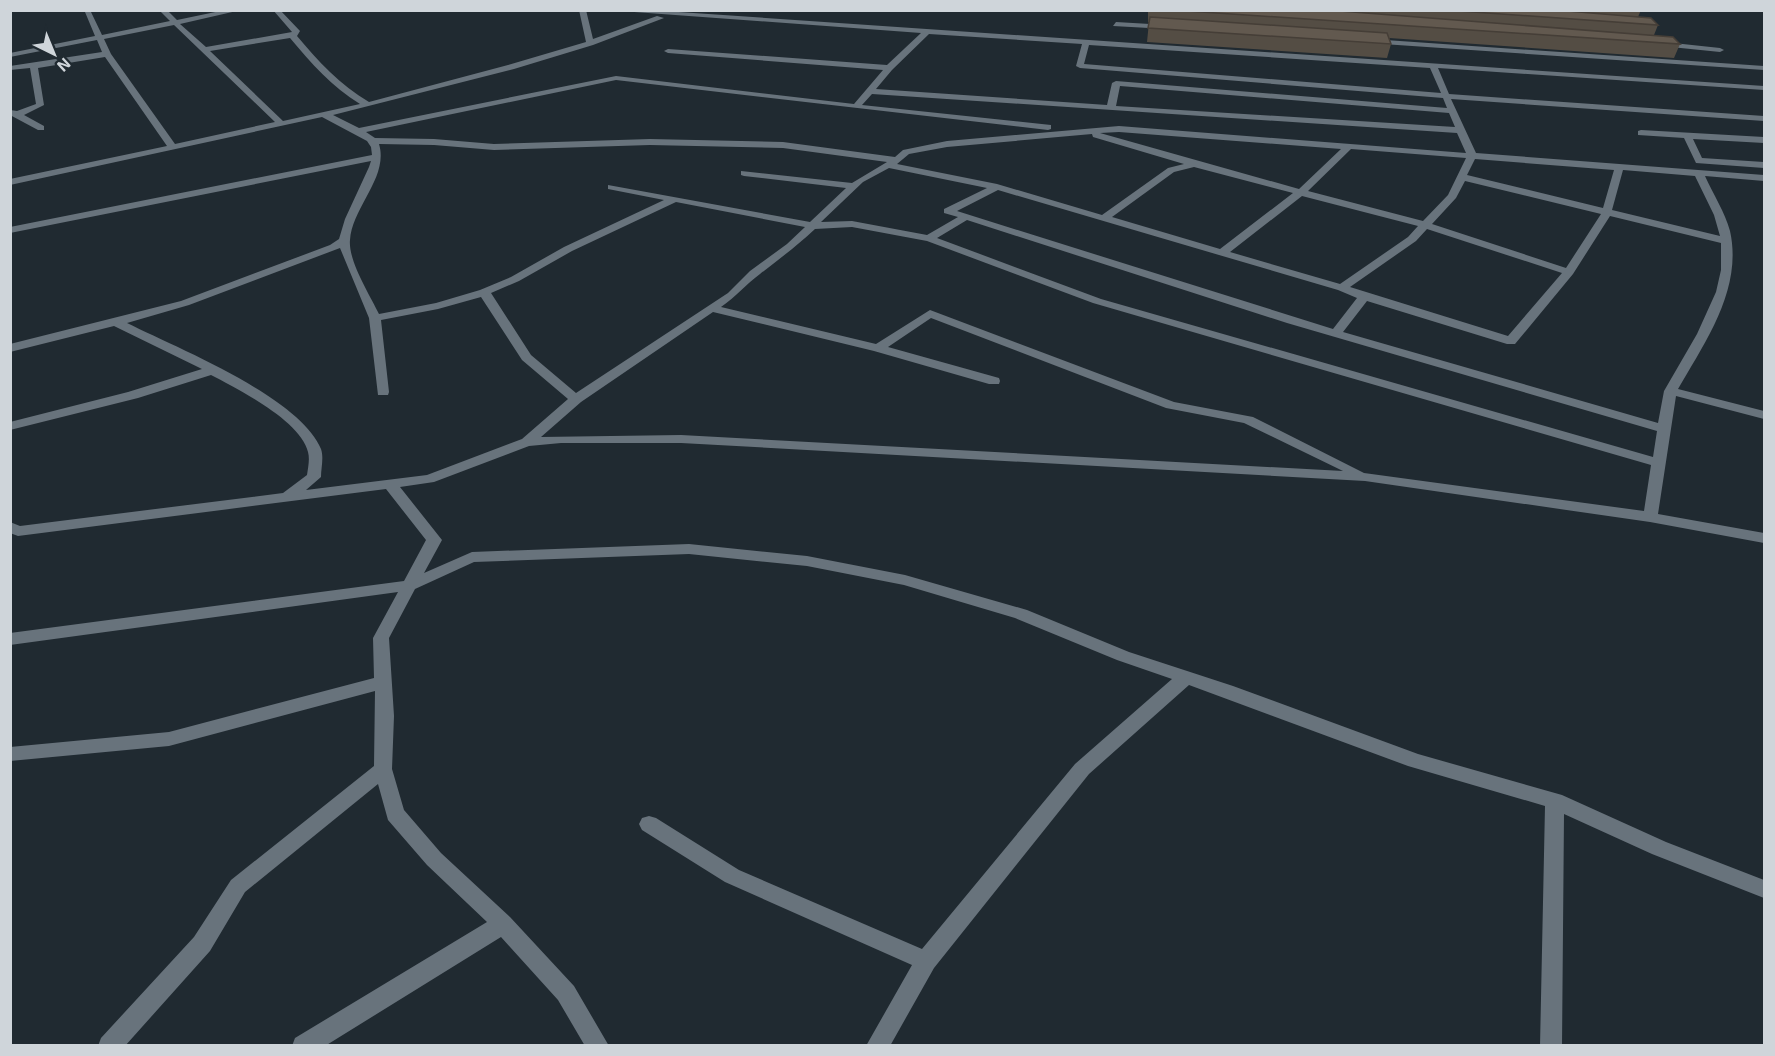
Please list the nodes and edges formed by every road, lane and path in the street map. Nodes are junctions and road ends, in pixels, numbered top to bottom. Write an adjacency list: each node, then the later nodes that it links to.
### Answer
1 (162, 10): 8 (street)
2 (238, 10): 8 (street)
3 (276, 10): 12 (street)
4 (582, 10): 17 (street)
5 (610, 10): 7 (street)
6 (88, 14): 13 (street)
7 (672, 15): 10 (street); 17 (street)
8 (175, 23): 13 (street); 20 (street)
9 (1174, 28): 18 (street)
10 (927, 32): 16 (street); 29 (street)
11 (1402, 34): 19 (street)
12 (292, 35): 20 (street); 34 (street)
13 (99, 38): 23 (street); 24 (street)
14 (1654, 39): 21 (street)
15 (1359, 40): 19 (street)
16 (1086, 42): 18 (street); 33 (street)
17 (590, 43): 34 (street)
18 (1109, 44): 25 (street)
19 (1405, 44): 25 (street); 30 (street)
20 (204, 50): 41 (street)
21 (1720, 50)
22 (668, 51): 29 (street)
23 (107, 54): 26 (street); 51 (street)
24 (10, 55)
25 (1412, 64): 27 (street)
26 (36, 65): 28 (street); 38 (street)
27 (1433, 66): 31 (street); 33 (street)
28 (10, 68)
29 (889, 68): 32 (street)
30 (1764, 68)
31 (1764, 88)
32 (871, 91): 35 (street); 36 (street)
33 (1445, 96): 37 (street); 40 (street)
34 (368, 105): 39 (street)
35 (856, 106): 44 (street); 45 (street)
36 (1111, 108): 37 (street); 43 (street)
37 (1451, 111): 43 (street)
38 (14, 113): 42 (street)
39 (323, 115): 41 (street); 44 (street)
40 (1764, 118)
41 (282, 124): 51 (street)
42 (41, 128)
43 (1459, 130): 52 (street)
44 (357, 131): 49 (street)
45 (1085, 132): 50 (street); 54 (street); 55 (street)
46 (1641, 133): 47 (street)
47 (1687, 135): 48 (street); 56 (street)
48 (1764, 140)
49 (372, 141): 53 (street); 54 (street)
50 (1348, 147): 52 (street); 66 (street)
51 (173, 148): 62 (street)
52 (1472, 156): 57 (street); 60 (street)
53 (377, 157): 73 (street); 75 (street)
54 (893, 162): 63 (street); 65 (street)
55 (1194, 164): 66 (street); 70 (street)
56 (1764, 165)
57 (1619, 167): 59 (street); 68 (street)
58 (744, 173): 63 (street)
59 (1699, 173): 61 (street); 76 (street)
60 (1462, 177): 68 (street); 71 (street)
61 (1764, 178)
62 (10, 182)
63 (855, 186): 72 (street)
64 (611, 187): 67 (street)
65 (997, 187): 69 (street); 70 (street)
66 (1301, 192): 71 (street); 77 (street)
67 (675, 199): 72 (street); 80 (street)
68 (1607, 213): 76 (street); 78 (street)
69 (966, 217): 74 (street); 85 (street)
70 (1104, 218): 77 (street)
71 (1425, 225): 78 (street); 79 (street)
72 (814, 226): 74 (street); 82 (street)
73 (10, 230)
74 (929, 238): 97 (street)
75 (344, 241): 83 (street); 84 (street)
76 (1726, 241): 90 (street)
77 (1221, 253): 79 (street)
78 (1569, 272): 81 (street)
79 (1342, 288): 81 (street)
80 (484, 292): 83 (street); 92 (street)
81 (1364, 297): 85 (street)
82 (711, 308): 87 (street); 92 (street)
83 (375, 318): 91 (street)
84 (115, 322): 86 (street); 88 (street)
85 (1336, 333): 95 (street)
86 (10, 348)
87 (878, 348): 89 (street); 98 (street)
88 (213, 370): 94 (street); 100 (street)
89 (994, 381)
90 (1670, 391): 93 (street); 95 (street)
91 (383, 392)
92 (576, 399): 96 (street)
93 (1764, 415)
94 (10, 426)
95 (1663, 429): 97 (street)
96 (527, 442): 98 (street); 99 (street)
97 (1658, 463): 101 (street)
98 (1365, 477): 101 (street)
99 (392, 484): 100 (street); 104 (street)
100 (284, 499): 102 (street)
101 (1650, 517): 103 (street)
102 (10, 527)
103 (1764, 538)
104 (411, 585): 105 (street); 106 (street); 107 (street)
105 (10, 639)
106 (1186, 677): 110 (street); 114 (street)
107 (382, 683): 108 (street); 109 (street)
108 (10, 754)
109 (383, 769): 113 (street); 115 (street)
110 (1555, 801): 112 (street); 119 (street)
111 (649, 824): 114 (street)
112 (1764, 889)
113 (503, 924): 116 (street); 117 (street)
114 (926, 961): 118 (street)
115 (109, 1046)
116 (303, 1046)
117 (598, 1046)
118 (877, 1046)
119 (1551, 1046)

